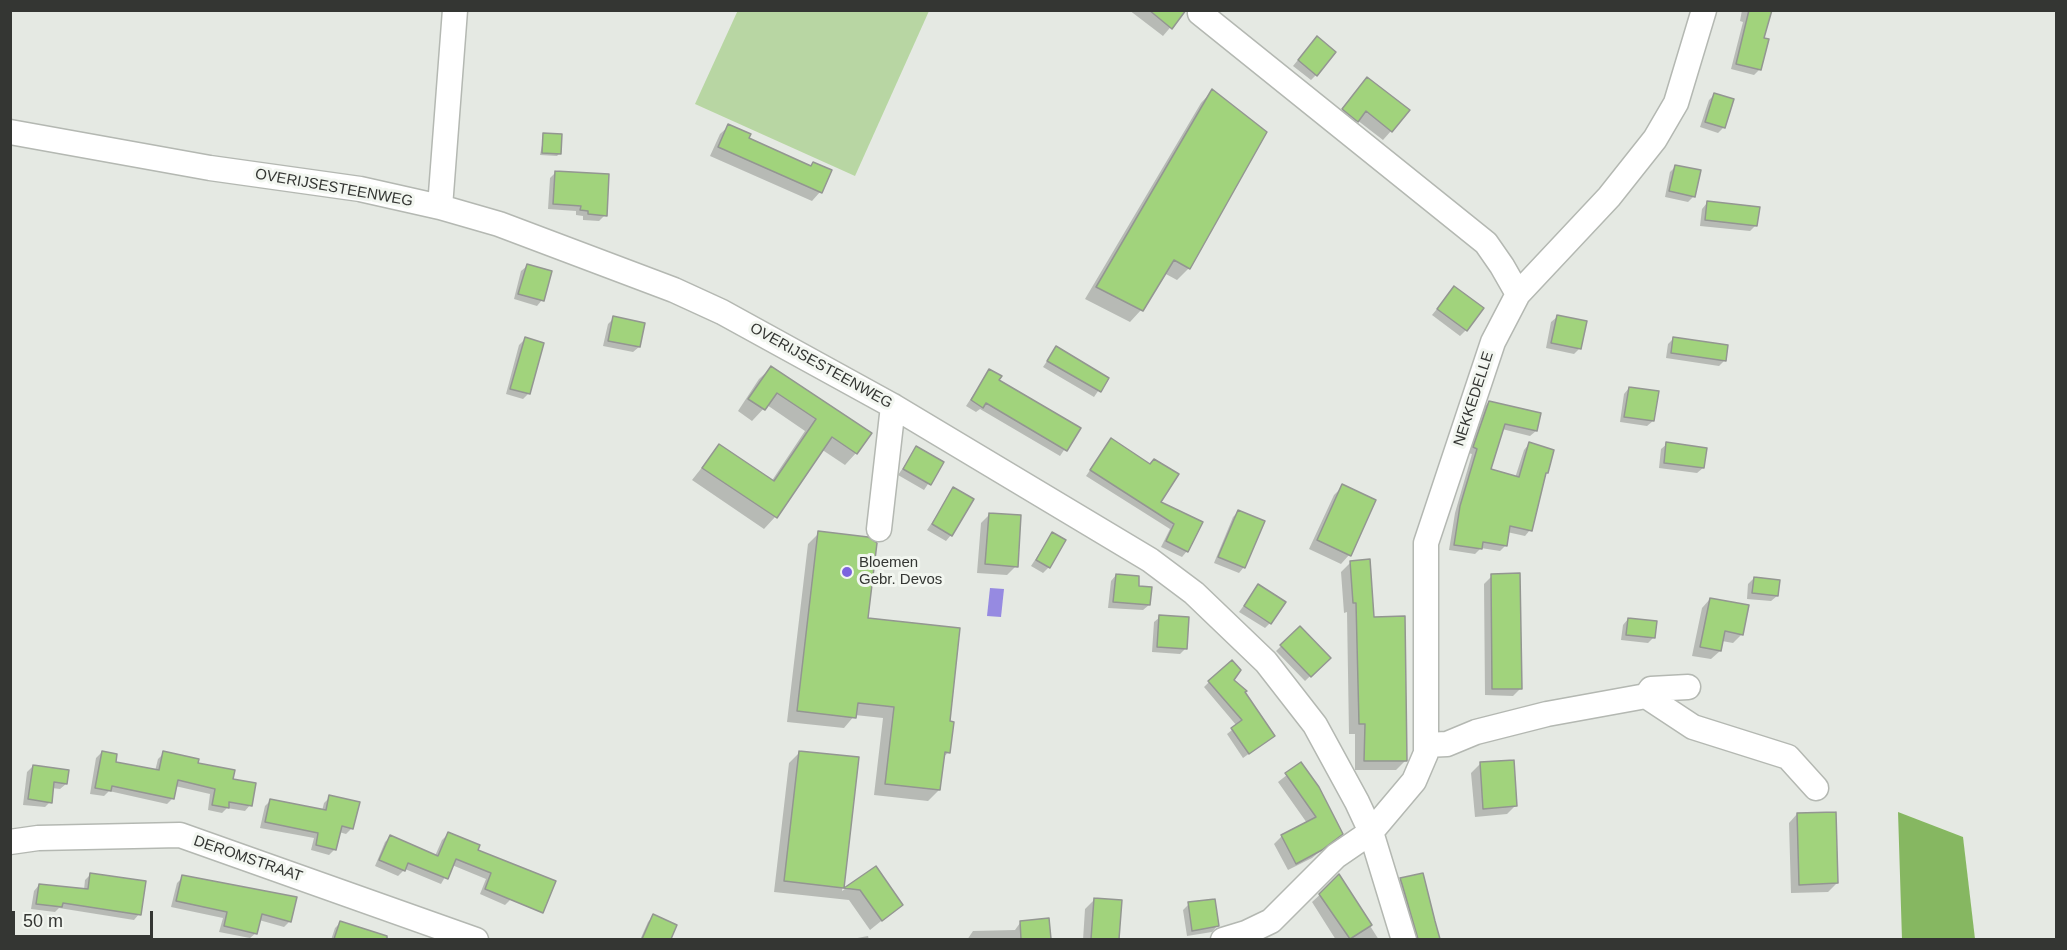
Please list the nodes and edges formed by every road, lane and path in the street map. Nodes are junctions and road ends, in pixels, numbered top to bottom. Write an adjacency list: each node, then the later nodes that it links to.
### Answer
1 (455, 10): 5 (street)
2 (1704, 10): 6 (street, NEKKEDELLE)
3 (1200, 13): 6 (street)
4 (10, 132): 5 (street, OVERIJSESTEENWEG)
5 (440, 207): 7 (street, OVERIJSESTEENWEG)
6 (1518, 294): 11 (street, NEKKEDELLE)
7 (893, 406): 8 (street); 13 (street, OVERIJSESTEENWEG)
8 (879, 529)
9 (1688, 687): 10 (street)
10 (1646, 696): 11 (street); 12 (street)
11 (1426, 745): 13 (street, NEKKEDELLE)
12 (1816, 788)
13 (1371, 832): 16 (street, NEKKEDELLE); 17 (street, OVERIJSESTEENWEG)
14 (10, 842): 15 (street, DEROMSTRAAT)
15 (476, 939)
16 (1222, 939)
17 (1404, 939)

